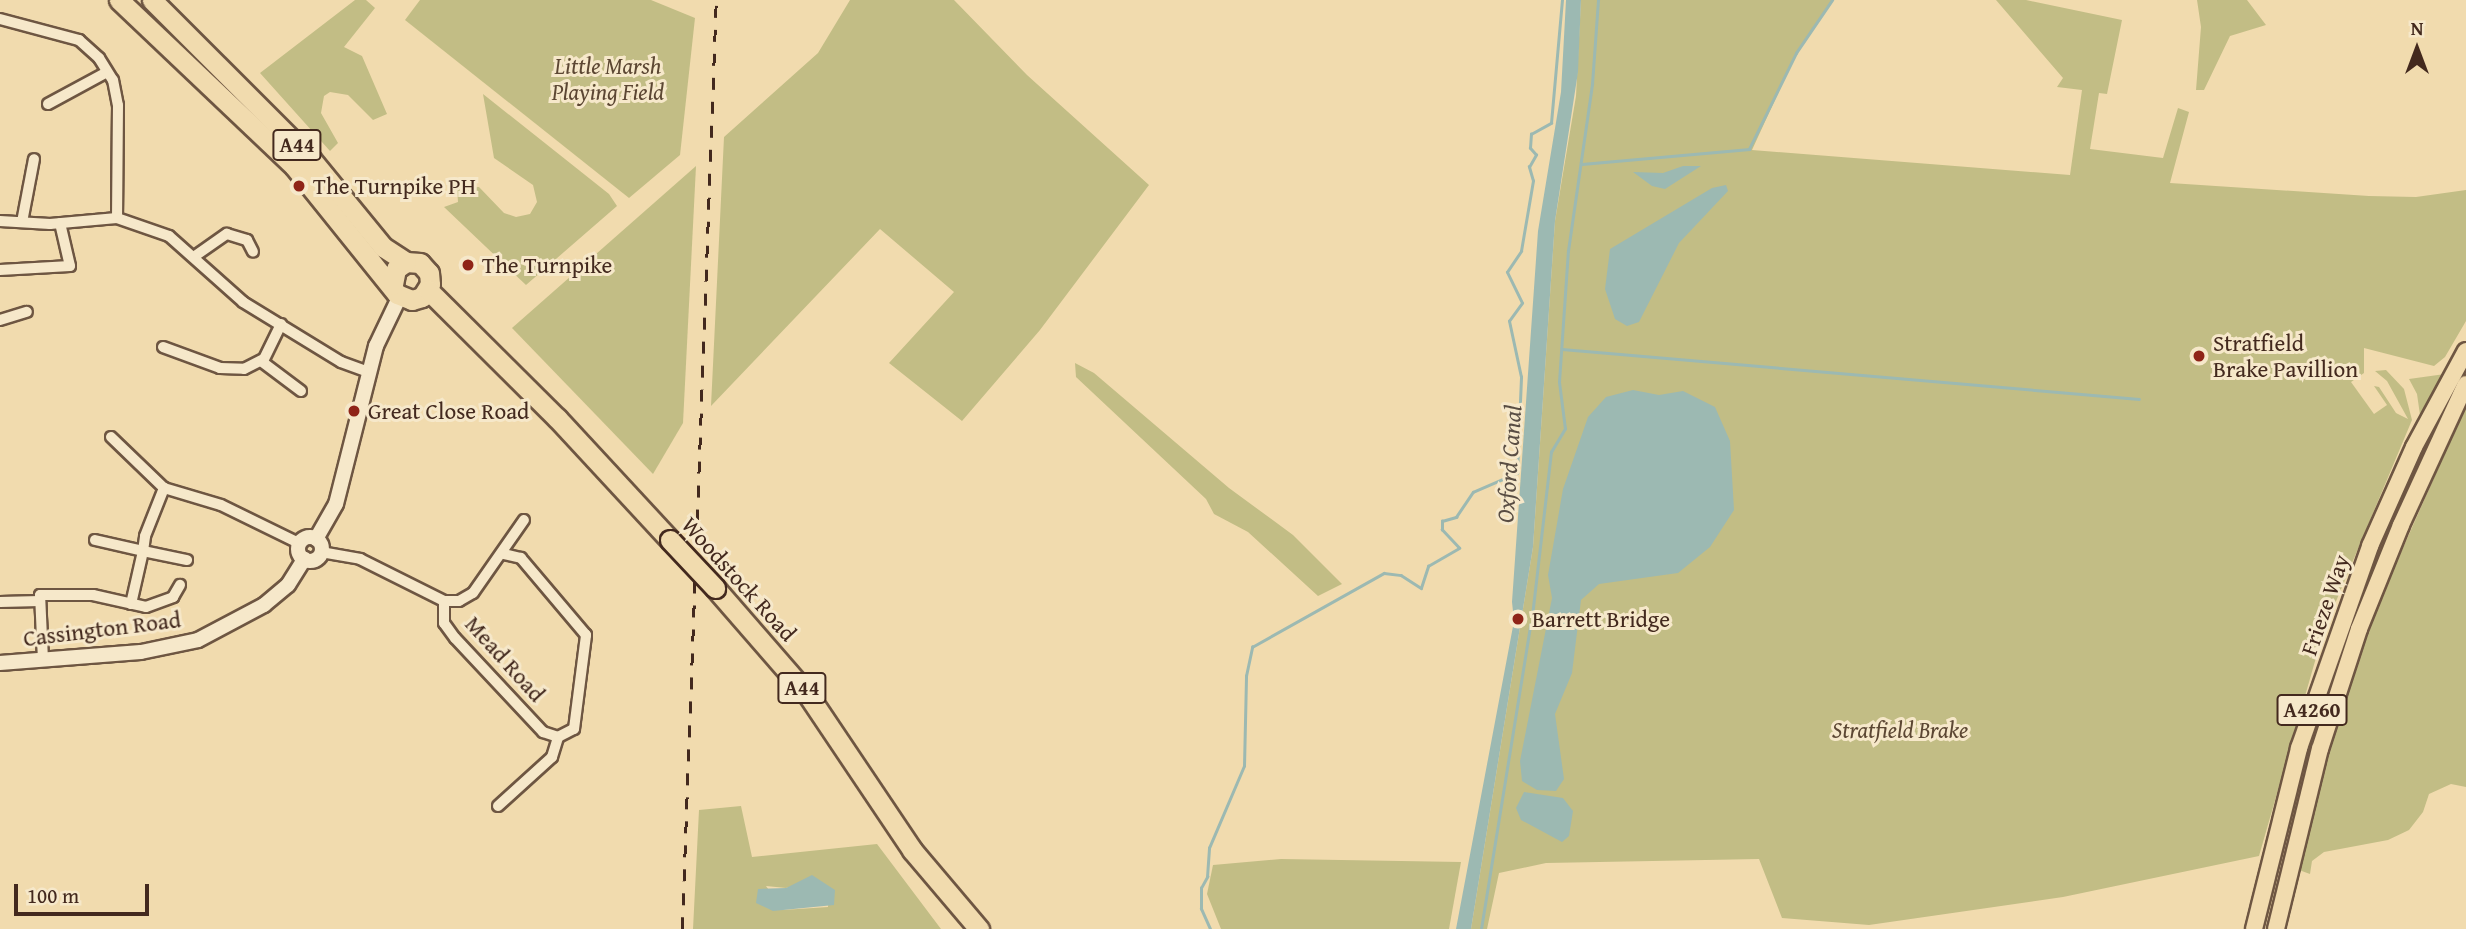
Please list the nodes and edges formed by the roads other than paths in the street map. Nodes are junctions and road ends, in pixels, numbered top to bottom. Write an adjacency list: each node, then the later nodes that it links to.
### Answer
1 (119, 0): 16 (highway, A44)
2 (152, 0): 13 (highway, A44)
3 (0, 19): 4 (street)
4 (107, 72): 5 (street); 7 (street)
5 (47, 104)
6 (34, 159): 9 (street)
7 (117, 218): 10 (street); 12 (street)
8 (0, 222): 9 (street)
9 (22, 222): 10 (street)
10 (61, 223): 14 (street)
11 (253, 252): 12 (street)
12 (195, 256): 19 (street)
13 (406, 262): 15 (highway, A44); 16 (highway)
14 (0, 270)
15 (428, 290): 16 (highway); 45 (highway, Woodstock Road / A44, bridge)
16 (397, 291): 23 (street)
17 (27, 312): 18 (street)
18 (0, 320)
19 (281, 324): 22 (street); 23 (street)
20 (163, 347): 22 (street)
21 (2466, 351): 46 (main road, Frieze Way / A4260)
22 (261, 361): 25 (street)
23 (369, 372): 31 (street)
24 (2466, 383): 47 (main road, Frieze Way / A4260)
25 (301, 391)
26 (111, 437): 27 (street)
27 (164, 488): 30 (street); 32 (street)
28 (524, 520): 33 (street)
29 (95, 540): 32 (street)
30 (299, 543): 31 (street); 34 (street)
31 (319, 545): 34 (street); 38 (street, Mead Road)
32 (143, 551): 35 (street); 40 (street)
33 (504, 554): 38 (street); 43 (street, Mead Road)
34 (304, 559): 41 (street, Cassington Road)
35 (187, 561)
36 (180, 585): 40 (street)
37 (40, 601): 39 (street); 40 (street); 41 (street)
38 (444, 601): 43 (street, Mead Road)
39 (0, 602)
40 (131, 604)
41 (43, 660): 42 (street, Cassington Road)
42 (0, 663)
43 (558, 737): 44 (street, Mead Road)
44 (498, 806)
45 (979, 929)
46 (2254, 929)
47 (2276, 929)

